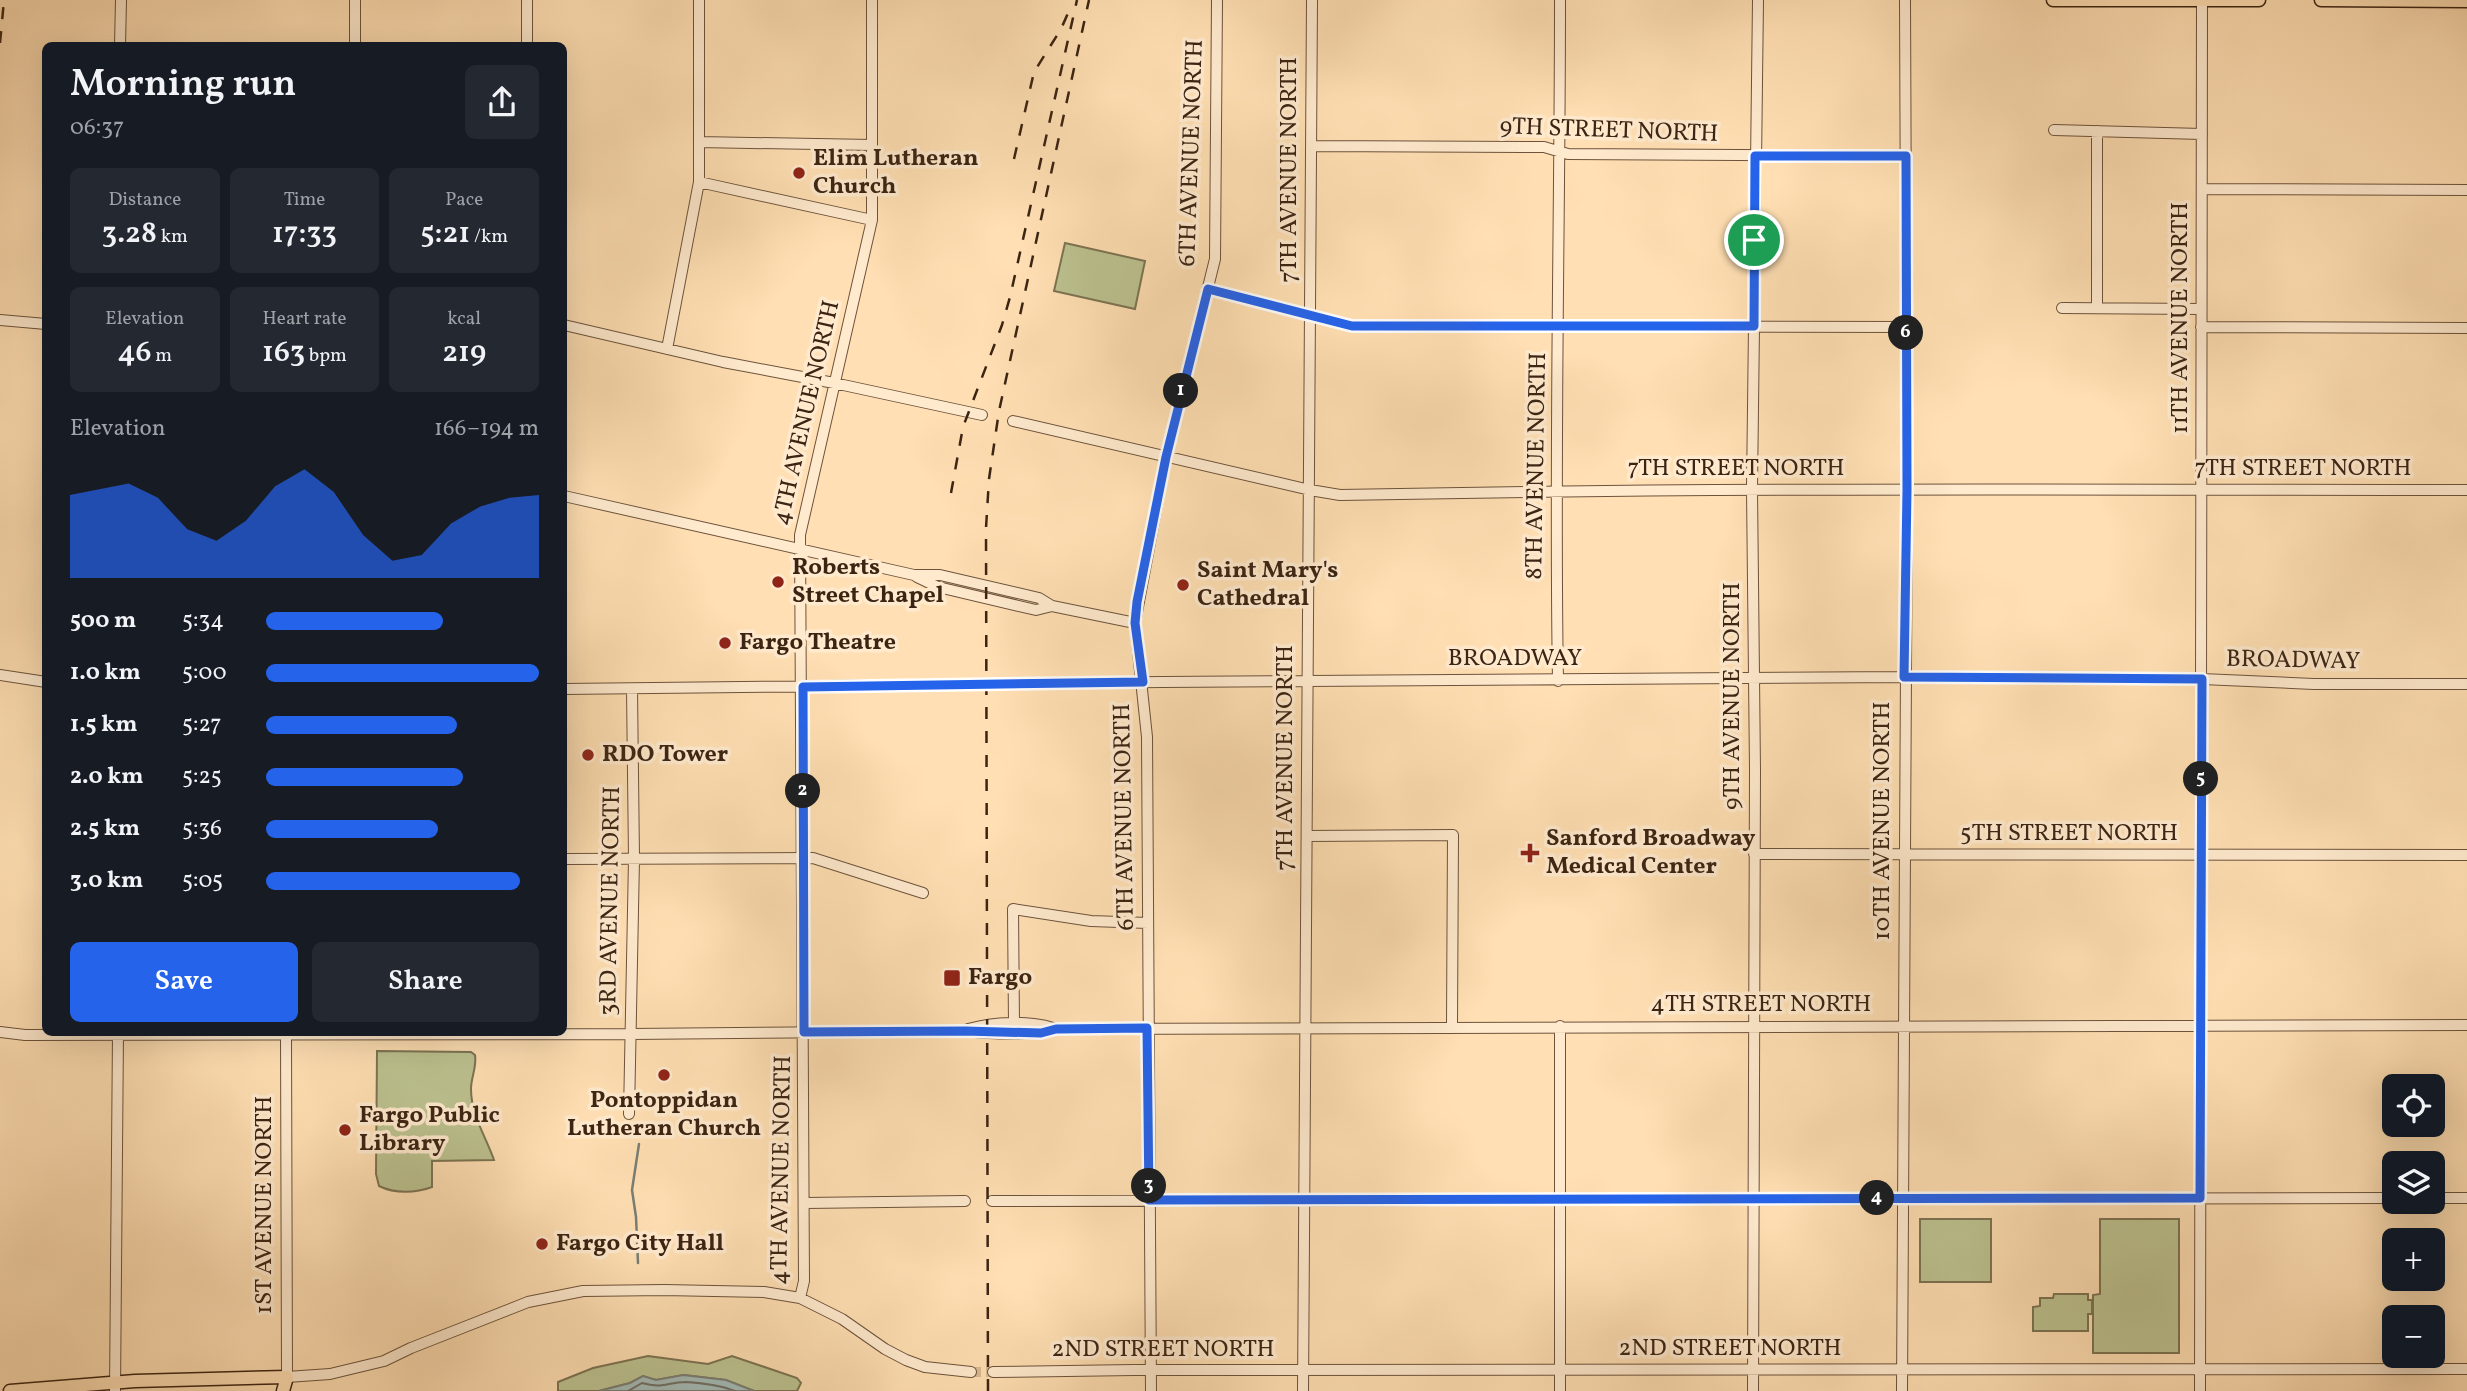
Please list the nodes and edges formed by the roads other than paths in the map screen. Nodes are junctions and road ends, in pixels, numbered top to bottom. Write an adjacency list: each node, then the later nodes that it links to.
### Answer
1 (121, 0): 16 (street)
2 (355, 0): 17 (street)
3 (527, 0): 18 (street)
4 (699, 0): 22 (street)
5 (872, 0): 23 (street, 4TH AVENUE NORTH)
6 (1217, 0): 32 (street, 6TH AVENUE NORTH)
7 (1312, 0): 24 (street, 7TH AVENUE NORTH)
8 (1560, 0): 25 (street, 8TH AVENUE NORTH)
9 (1758, 0): 26 (street, 9TH AVENUE NORTH)
10 (1905, 0): 27 (street, 10TH AVENUE NORTH)
11 (2053, 0): 12 (main road)
12 (2202, 0): 13 (main road); 21 (street, 11TH AVENUE NORTH)
13 (2259, 0)
14 (2321, 0): 15 (main road)
15 (2467, 1)
16 (120, 42)
17 (355, 42)
18 (527, 42)
19 (2054, 130): 20 (street)
20 (2097, 131): 21 (street); 34 (street)
21 (2202, 134): 29 (street, 11TH AVENUE NORTH)
22 (699, 142): 23 (street); 28 (street)
23 (873, 145): 31 (street, 4TH AVENUE NORTH)
24 (1311, 146): 25 (street, 9TH STREET NORTH); 36 (street, 7TH AVENUE NORTH)
25 (1560, 150): 26 (street, 9TH STREET NORTH); 39 (street, 8TH AVENUE NORTH)
26 (1755, 156): 27 (street, 9TH STREET NORTH); 41 (street, 9TH AVENUE NORTH)
27 (1906, 156): 42 (street, 10TH AVENUE NORTH)
28 (698, 182): 31 (street); 45 (street)
29 (2202, 188): 30 (street); 35 (street, 11TH AVENUE NORTH)
30 (2467, 191)
31 (872, 220): 46 (street, 4TH AVENUE NORTH)
32 (1208, 289): 36 (street); 49 (street, 6TH AVENUE NORTH)
33 (2062, 308): 34 (street)
34 (2097, 308): 35 (street)
35 (2201, 309): 43 (street, 11TH AVENUE NORTH)
36 (1310, 316): 39 (street); 52 (street, 7TH AVENUE NORTH)
37 (0, 320): 38 (street)
38 (42, 324)
39 (1560, 325): 41 (street); 55 (street, 8TH AVENUE NORTH)
40 (567, 326): 45 (street)
41 (1754, 326): 42 (street); 50 (street, 9TH AVENUE NORTH)
42 (1906, 327): 53 (street, 10TH AVENUE NORTH)
43 (2202, 327): 44 (street); 51 (street, 11TH AVENUE NORTH)
44 (2467, 328)
45 (667, 349): 46 (street)
46 (834, 383): 47 (street); 57 (street, 4TH AVENUE NORTH)
47 (982, 415)
48 (1013, 421): 49 (street, 7TH STREET NORTH)
49 (1166, 457): 52 (street, 7TH STREET NORTH); 58 (street, 6TH AVENUE NORTH)
50 (1752, 489): 53 (street, 7TH STREET NORTH); 55 (street, 7TH STREET NORTH); 61 (street, 9TH AVENUE NORTH)
51 (2202, 489): 53 (street, 7TH STREET NORTH); 54 (street, 7TH STREET NORTH); 62 (street, 11TH AVENUE NORTH)
52 (1310, 490): 55 (street, 7TH STREET NORTH); 66 (street, 7TH AVENUE NORTH)
53 (1907, 490): 60 (street, 10TH AVENUE NORTH)
54 (2467, 490)
55 (1556, 491): 64 (street, 8TH AVENUE NORTH)
56 (567, 497): 57 (street)
57 (800, 551): 58 (street); 68 (street, 4TH AVENUE NORTH)
58 (1135, 623): 65 (street, 6TH AVENUE NORTH)
59 (0, 676): 63 (street)
60 (1904, 677): 61 (street, BROADWAY); 62 (street, BROADWAY); 73 (street, 10TH AVENUE NORTH)
61 (1755, 678): 64 (street, BROADWAY); 72 (street, 9TH AVENUE NORTH)
62 (2202, 679): 67 (street, BROADWAY); 74 (street, 11TH AVENUE NORTH)
63 (42, 681)
64 (1558, 681): 66 (street, BROADWAY)
65 (1143, 682): 66 (street, BROADWAY); 68 (street, BROADWAY); 80 (street, 6TH AVENUE NORTH)
66 (1306, 682): 71 (street, 7TH AVENUE NORTH)
67 (2467, 684)
68 (803, 687): 70 (street, BROADWAY); 76 (street, 4TH AVENUE NORTH)
69 (567, 689): 70 (street, BROADWAY)
70 (632, 689): 78 (street, 3RD AVENUE NORTH)
71 (1307, 836): 87 (street, 7TH AVENUE NORTH); 88 (street)
72 (1754, 854): 73 (street, 5TH STREET NORTH); 85 (street, 9TH AVENUE NORTH)
73 (1904, 855): 74 (street, 5TH STREET NORTH); 86 (street, 10TH AVENUE NORTH)
74 (2202, 855): 75 (street, 5TH STREET NORTH); 82 (street, 11TH AVENUE NORTH)
75 (2467, 855)
76 (803, 858): 78 (street); 79 (street); 93 (street, 4TH AVENUE NORTH)
77 (567, 859): 78 (street)
78 (634, 859): 95 (street, 3RD AVENUE NORTH)
79 (923, 894)
80 (1148, 923): 81 (street); 89 (street, 6TH AVENUE NORTH)
81 (1013, 1024): 90 (street, 4TH STREET NORTH); 91 (street, 4TH STREET NORTH)
82 (2200, 1025): 83 (street, 4TH STREET NORTH); 86 (street, 4TH STREET NORTH); 102 (street, 11TH AVENUE NORTH)
83 (2467, 1025)
84 (1560, 1026): 85 (street, 4TH STREET NORTH); 88 (street, 4TH STREET NORTH); 108 (street)
85 (1754, 1026): 86 (street, 4TH STREET NORTH); 100 (street, 9TH AVENUE NORTH)
86 (1903, 1026): 101 (street, 10TH AVENUE NORTH)
87 (1306, 1027): 88 (street, 4TH STREET NORTH); 89 (street, 4TH STREET NORTH); 107 (street, 7TH AVENUE NORTH)
88 (1452, 1027)
89 (1147, 1028): 90 (street, 4TH STREET NORTH); 106 (street, 6TH AVENUE NORTH)
90 (1056, 1029): 91 (street, 4TH STREET NORTH)
91 (965, 1031): 93 (street, 4TH STREET NORTH)
92 (0, 1032): 96 (street, 4TH STREET NORTH)
93 (804, 1032): 95 (street, 4TH STREET NORTH); 111 (street, 4TH AVENUE NORTH)
94 (567, 1034): 95 (street, 4TH STREET NORTH)
95 (631, 1034): 99 (street, 3RD AVENUE NORTH)
96 (42, 1035)
97 (118, 1036): 123 (street)
98 (286, 1036): 122 (street, 1ST AVENUE NORTH)
99 (629, 1114)
100 (1754, 1198): 101 (street); 108 (street); 113 (street, 9TH AVENUE NORTH)
101 (1903, 1198): 102 (street); 114 (street, 10TH AVENUE NORTH)
102 (2200, 1198): 103 (street); 117 (street, 11TH AVENUE NORTH)
103 (2382, 1198)
104 (2445, 1198): 105 (street)
105 (2467, 1198)
106 (1149, 1200): 107 (street); 110 (street); 115 (street, 6TH AVENUE NORTH)
107 (1304, 1200): 108 (street); 119 (street, 7TH AVENUE NORTH)
108 (1560, 1200): 116 (street)
109 (965, 1201): 111 (street)
110 (992, 1201)
111 (805, 1203): 112 (street, 4TH AVENUE NORTH)
112 (800, 1298): 120 (street); 122 (street)
113 (1753, 1369): 114 (street, 2ND STREET NORTH); 116 (street, 2ND STREET NORTH); 131 (street, 9TH AVENUE NORTH)
114 (1902, 1369): 117 (street, 2ND STREET NORTH); 132 (street, 10TH AVENUE NORTH)
115 (1151, 1370): 119 (street, 2ND STREET NORTH); 121 (street, 2ND STREET NORTH); 128 (street, 6TH AVENUE NORTH)
116 (1560, 1370): 119 (street, 2ND STREET NORTH); 130 (street)
117 (2200, 1370): 118 (street, 2ND STREET NORTH); 133 (street, 11TH AVENUE NORTH)
118 (2467, 1370)
119 (1303, 1371): 129 (street, 7TH AVENUE NORTH)
120 (971, 1372)
121 (993, 1372)
122 (287, 1377): 123 (main road); 126 (main road, 1ST AVENUE NORTH); 127 (main road, 1ST AVENUE NORTH)
123 (115, 1386): 125 (main road)
124 (0, 1389): 125 (main road)
125 (13, 1390)
126 (284, 1391)
127 (291, 1391)
128 (1151, 1391)
129 (1303, 1391)
130 (1560, 1391)
131 (1753, 1391)
132 (1902, 1391)
133 (2200, 1391)

